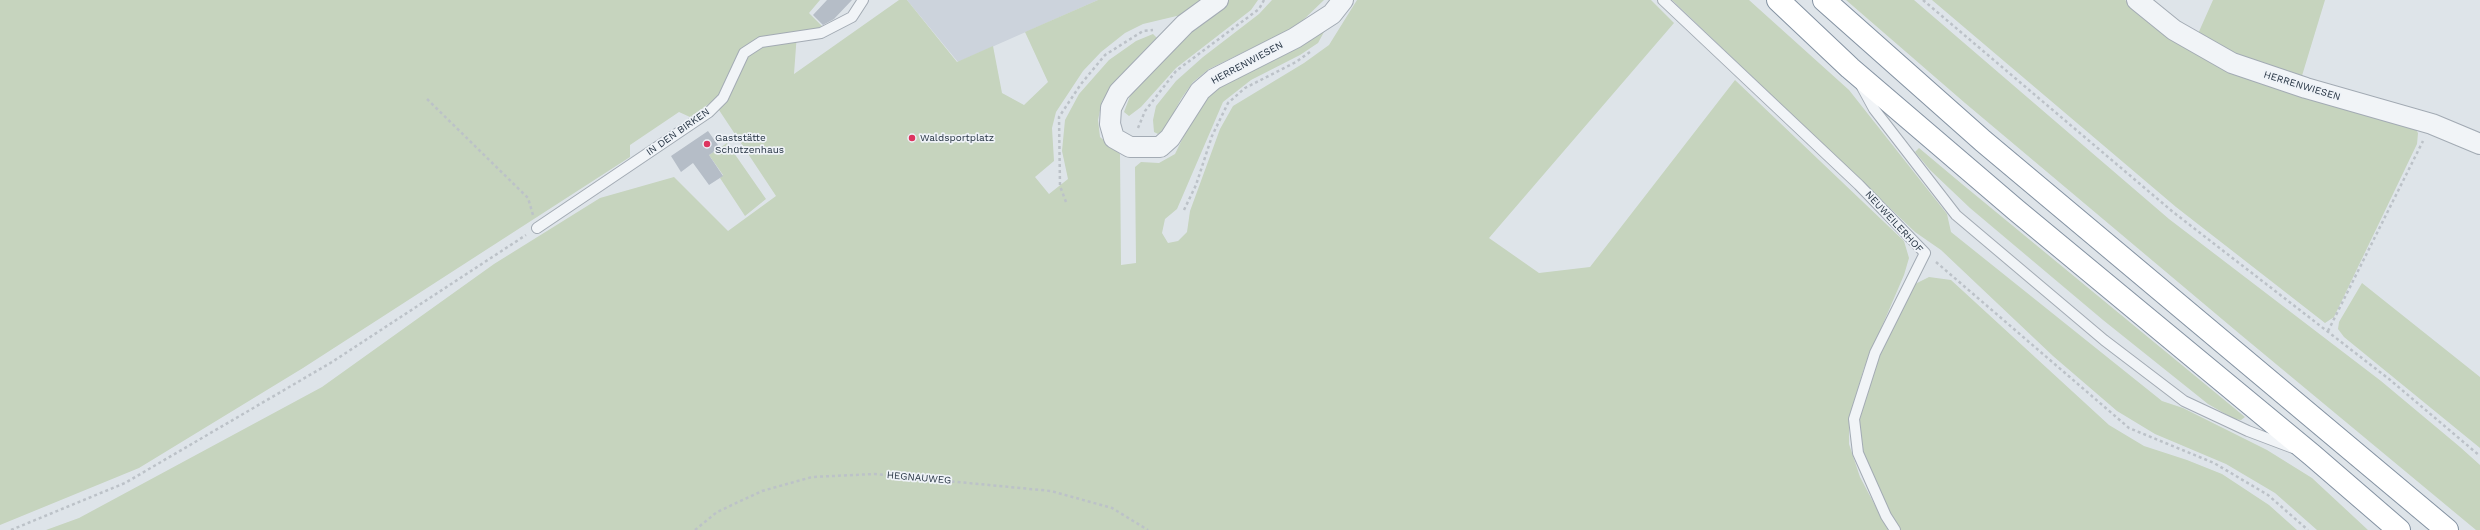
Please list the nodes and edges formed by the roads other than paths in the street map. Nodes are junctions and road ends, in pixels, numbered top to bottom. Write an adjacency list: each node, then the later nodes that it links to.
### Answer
1 (863, 0): 10 (lane, IN DEN BIRKEN)
2 (1218, 0): 3 (street, HERRENWIESEN)
3 (1343, 0)
4 (1663, 0): 12 (lane, NEUWEILERHOF)
5 (1778, 0): 8 (highway)
6 (1824, 0): 14 (highway)
7 (2137, 0): 9 (street, HERRENWIESEN)
8 (1850, 68): 11 (highway); 11 (lane)
9 (2480, 144)
10 (537, 228)
11 (2312, 455): 13 (highway)
12 (1895, 530)
13 (2399, 530)
14 (2447, 530)

